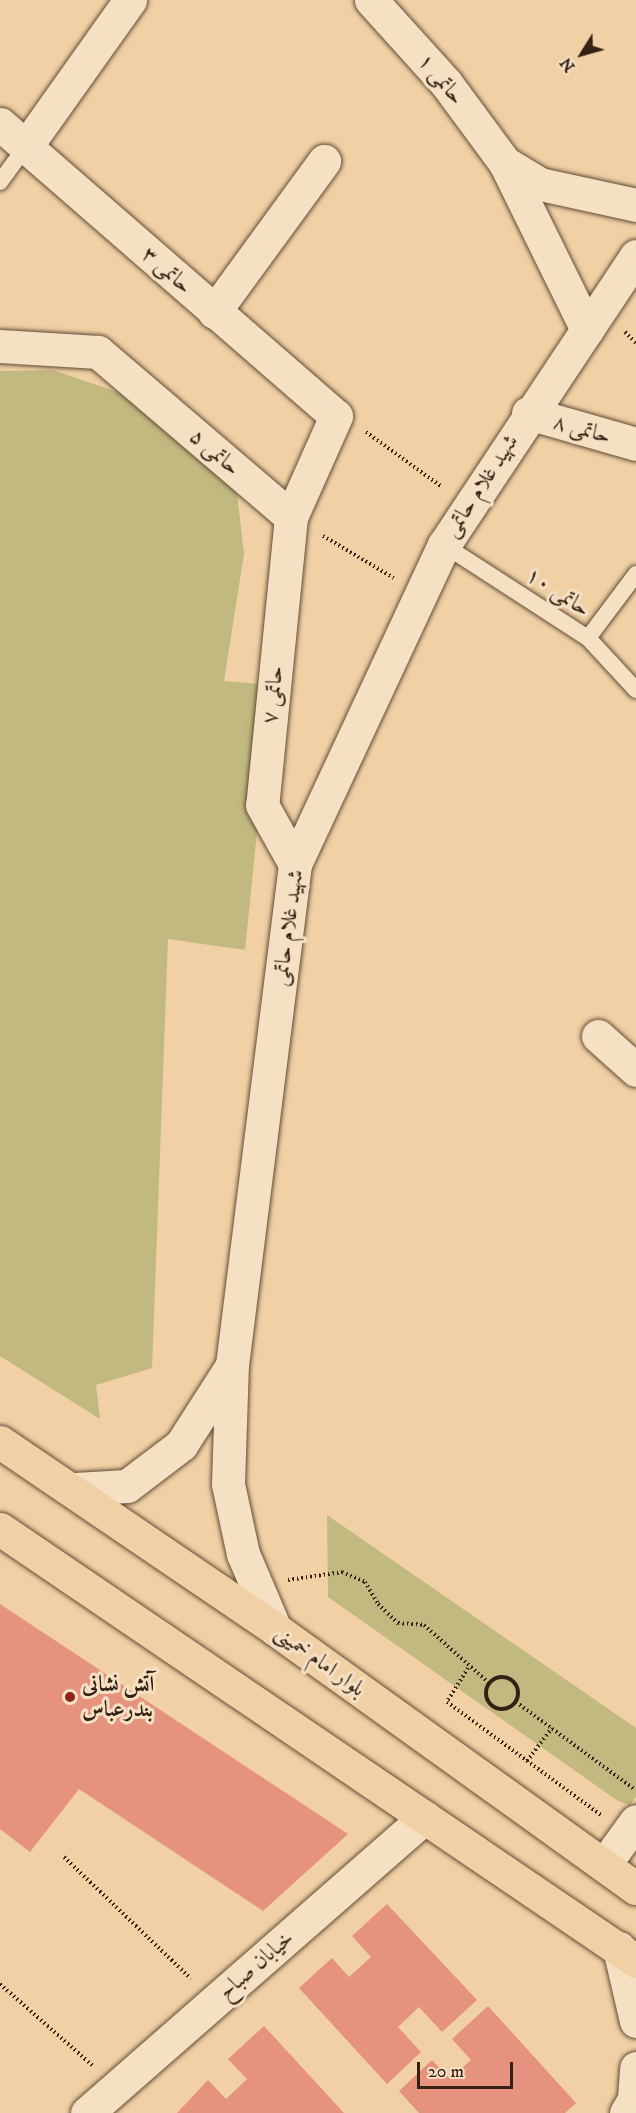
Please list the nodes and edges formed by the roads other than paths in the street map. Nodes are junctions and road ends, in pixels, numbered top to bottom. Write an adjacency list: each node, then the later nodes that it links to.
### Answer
1 (130, 0): 4 (street)
2 (371, 0): 6 (street, حاتمی ۱)
3 (0, 124): 4 (street, حاتمی ۳)
4 (27, 145): 7 (lane); 10 (street, حاتمی ۳)
5 (324, 160): 10 (street)
6 (505, 163): 8 (street, حاتمی ۱); 11 (street, حاتمی ۱)
7 (0, 182)
8 (636, 205)
9 (636, 256): 11 (street, شهید غلام حاتمی)
10 (214, 312): 15 (street, حاتمی ۳)
11 (587, 330): 13 (street, شهید غلام حاتمی)
12 (0, 346): 15 (street, حاتمی ۵)
13 (528, 413): 14 (street, حاتمی ۸); 16 (street, شهید غلام حاتمی)
14 (636, 444)
15 (291, 517): 20 (street, حاتمی ۷)
16 (444, 545): 18 (lane, حاتمی ۱۰); 20 (street, شهید غلام حاتمی)
17 (636, 574): 18 (lane)
18 (588, 638): 19 (lane, حاتمی ۱۰)
19 (636, 690)
20 (295, 864): 23 (street, شهید غلام حاتمی)
21 (598, 1036): 22 (street)
22 (636, 1070)
23 (232, 1365): 25 (street, شهید غلام حاتمی); 27 (street)
24 (0, 1442): 25 (main road, بلوار امام خمینی)
25 (75, 1489): 27 (main road, بلوار امام خمینی)
26 (0, 1528): 28 (main road)
27 (275, 1629): 30 (main road, بلوار امام خمینی)
28 (425, 1817): 32 (main road); 34 (street, خیابان صباح)
29 (631, 1828): 30 (street)
30 (604, 1865): 31 (main road, بلوار امام خمینی)
31 (636, 1888)
32 (628, 1954): 33 (street)
33 (636, 2021)
34 (87, 2113)

